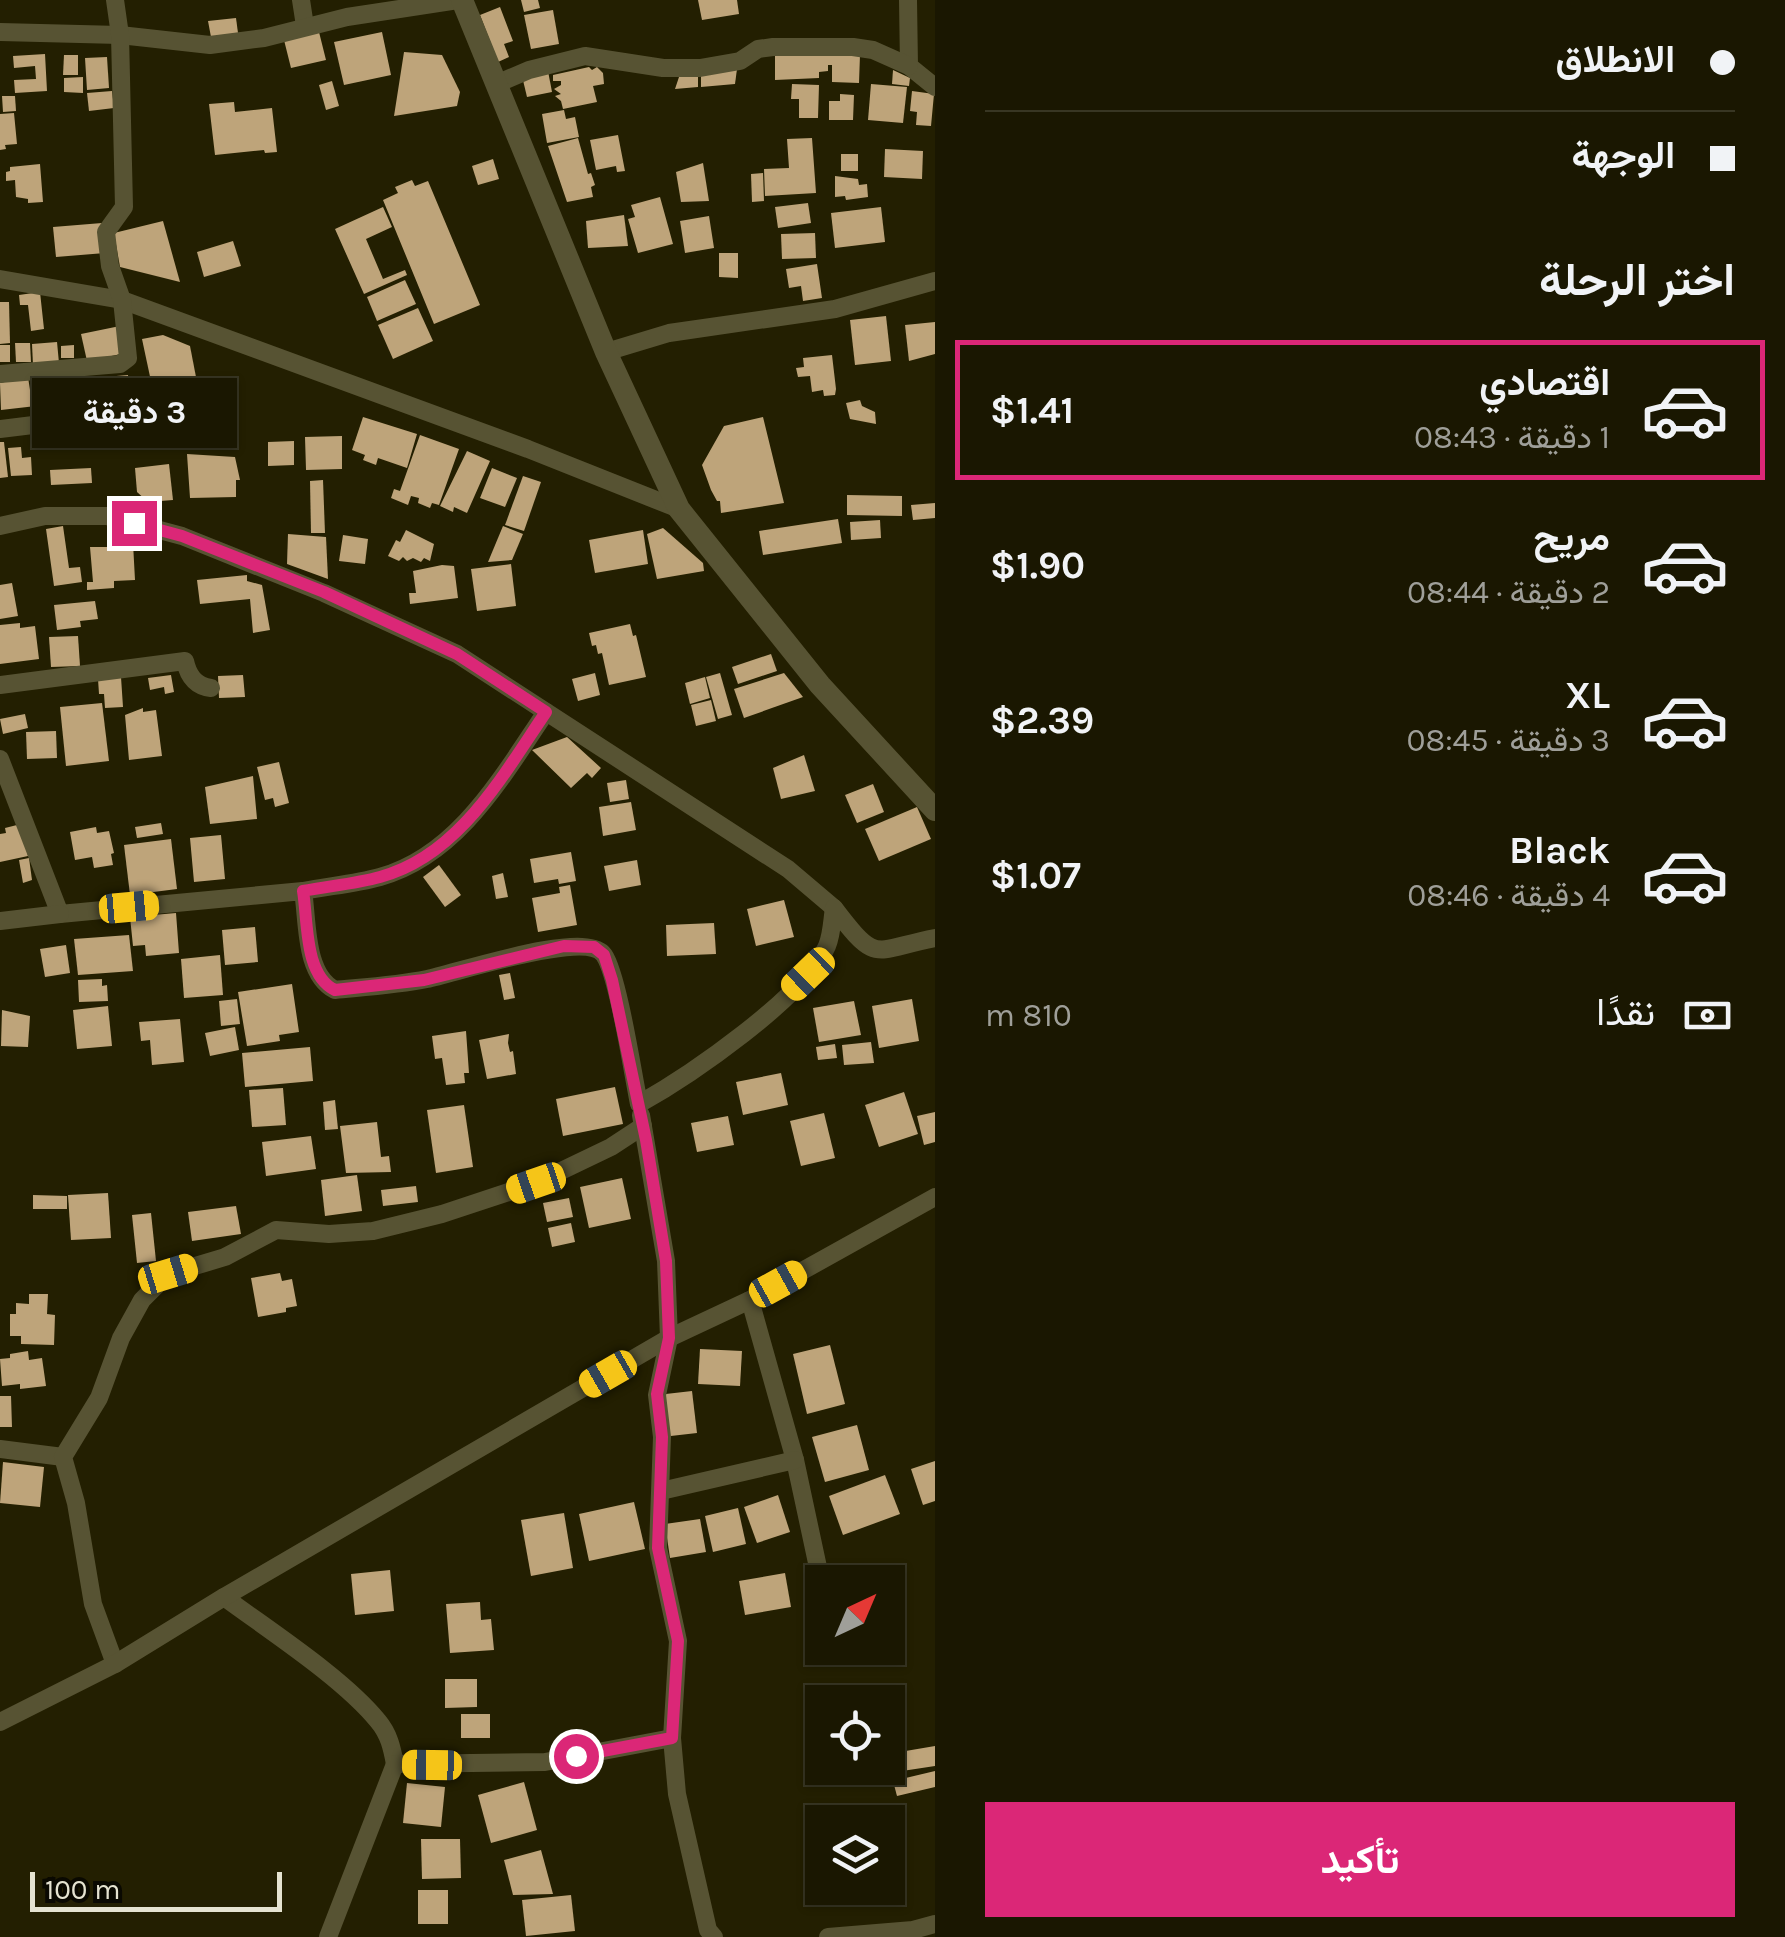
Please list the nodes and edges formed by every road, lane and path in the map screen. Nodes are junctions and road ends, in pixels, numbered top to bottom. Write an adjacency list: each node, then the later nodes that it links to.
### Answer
1 (115, 0): 7 (street)
2 (301, 0): 5 (street)
3 (460, 0): 5 (street); 9 (street)
4 (908, 0): 8 (street)
5 (304, 26): 7 (street)
6 (0, 32): 7 (street)
7 (120, 35): 13 (street)
8 (909, 66): 9 (street); 10 (street)
9 (496, 84): 14 (street)
10 (935, 87)
11 (0, 279): 13 (street)
12 (935, 281): 14 (street)
13 (122, 300): 15 (street); 18 (street)
14 (606, 352): 18 (street)
15 (0, 374)
16 (82, 419): 17 (street)
17 (0, 430)
18 (679, 509): 24 (street)
19 (0, 526): 22 (street)
20 (0, 685): 21 (street)
21 (210, 688)
22 (546, 712): 25 (street); 26 (street)
23 (0, 759): 27 (street)
24 (935, 810)
25 (303, 891): 27 (street); 30 (street)
26 (834, 908): 29 (street); 30 (street)
27 (60, 914): 28 (street)
28 (0, 921)
29 (935, 938)
30 (639, 1104): 31 (street)
31 (644, 1126): 34 (street); 36 (street)
32 (935, 1197): 33 (street)
33 (750, 1300): 34 (street); 37 (street)
34 (669, 1338): 38 (street); 40 (street)
35 (0, 1449): 36 (street)
36 (64, 1457): 41 (street)
37 (794, 1460): 38 (street); 39 (street)
38 (660, 1492): 43 (street)
39 (817, 1565)
40 (224, 1597): 41 (street); 44 (street)
41 (115, 1664): 42 (street)
42 (0, 1722)
43 (672, 1738): 44 (street); 48 (street)
44 (395, 1764): 47 (street)
45 (935, 1924): 46 (street)
46 (914, 1934): 49 (street)
47 (328, 1937)
48 (714, 1937)
49 (828, 1937)

